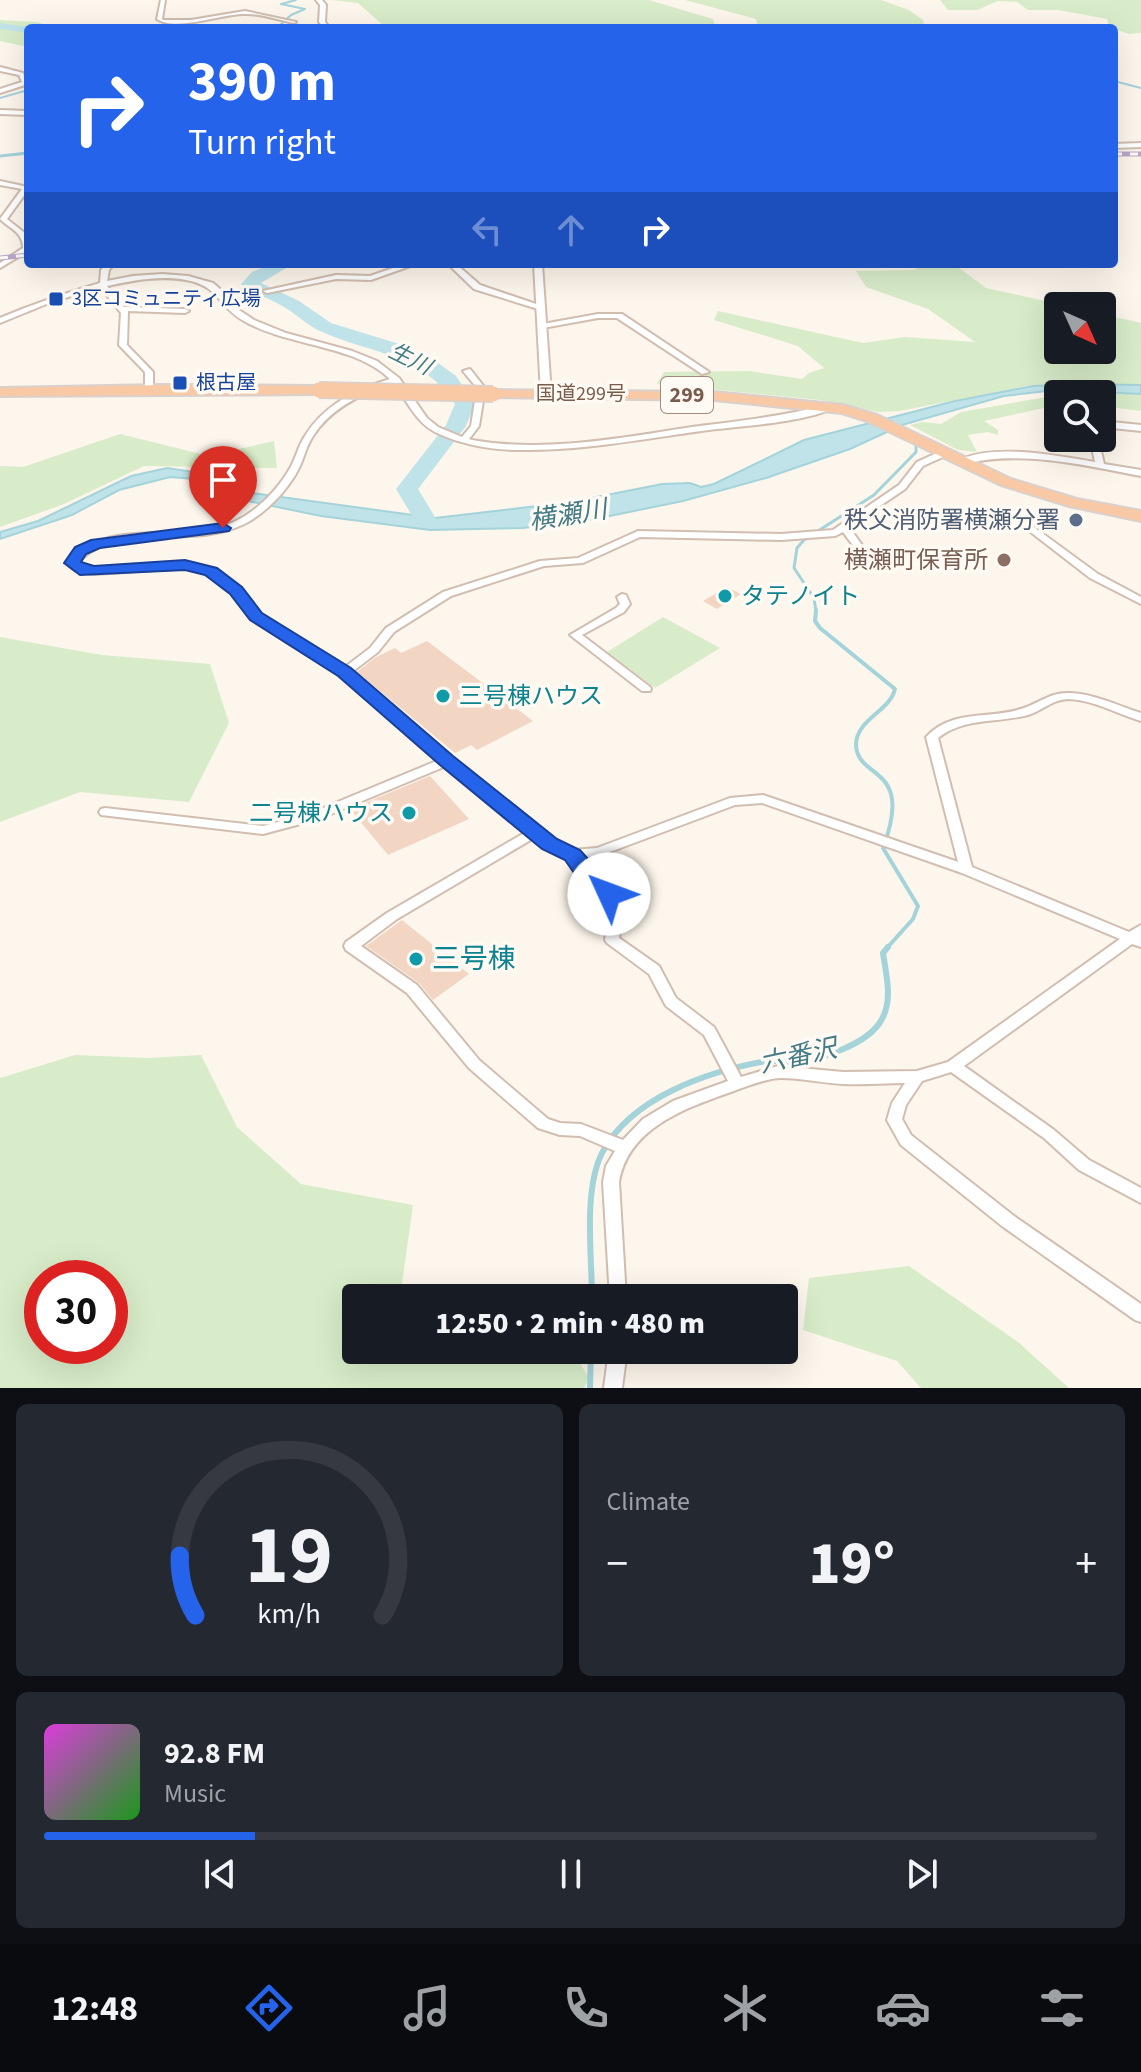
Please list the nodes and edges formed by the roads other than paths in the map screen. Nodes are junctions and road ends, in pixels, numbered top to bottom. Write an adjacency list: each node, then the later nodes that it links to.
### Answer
1 (163, 0): 3 (street)
2 (319, 0): 4 (street)
3 (294, 22)
4 (324, 24)
5 (0, 69): 6 (street)
6 (24, 79)
7 (24, 83): 8 (street)
8 (0, 91)
9 (0, 112): 10 (street)
10 (24, 113)
11 (1141, 145): 12 (street)
12 (1118, 146)
13 (0, 183): 14 (street)
14 (24, 188)
15 (24, 190): 16 (street)
16 (10, 223): 17 (street); 18 (street)
17 (24, 225)
18 (24, 233)
19 (24, 250): 20 (street)
20 (0, 266)
21 (107, 268): 25 (street)
22 (400, 268): 26 (street)
23 (456, 268): 27 (street)
24 (538, 268): 27 (street)
25 (103, 286): 28 (street); 30 (street); 34 (street)
26 (267, 291)
27 (541, 307): 31 (street)
28 (122, 309): 29 (street); 35 (street)
29 (185, 311)
30 (0, 321)
31 (543, 326): 33 (street); 37 (street)
32 (467, 371): 41 (street)
33 (705, 372)
34 (396, 380): 41 (street); 53 (street)
35 (149, 389): 36 (highway, 国道299号 / 299); 37 (highway, 国道299号 / 299, bridge)
36 (1, 392)
37 (546, 394): 38 (highway, 国道299号 / 299)
38 (831, 407): 41 (street); 42 (highway, 国道299号 / 299)
39 (1116, 425): 40 (street)
40 (1141, 428)
41 (460, 438)
42 (937, 451): 44 (highway, 国道299号 / 299); 49 (street)
43 (1097, 452): 45 (street)
44 (960, 462): 45 (street); 47 (highway, 国道299号 / 299)
45 (1100, 465): 46 (street)
46 (1141, 473)
47 (1141, 516)
48 (1027, 525): 52 (street)
49 (845, 528): 50 (street); 53 (street)
50 (917, 554)
51 (622, 597): 54 (street)
52 (1141, 601)
53 (345, 672): 56 (street)
54 (646, 689)
55 (1141, 717): 60 (street)
56 (447, 761): 57 (street); 58 (street)
57 (105, 812)
58 (535, 832): 59 (street); 65 (street)
59 (572, 855): 60 (street); 64 (street)
60 (966, 870): 61 (street)
61 (1138, 936): 62 (street)
62 (953, 1066): 63 (street); 66 (street)
63 (917, 1077): 64 (street); 68 (street)
64 (735, 1081): 65 (street)
65 (625, 1148): 67 (street)
66 (1141, 1196)
67 (617, 1284)
68 (1141, 1314)
69 (616, 1364): 70 (street)
70 (613, 1388)

